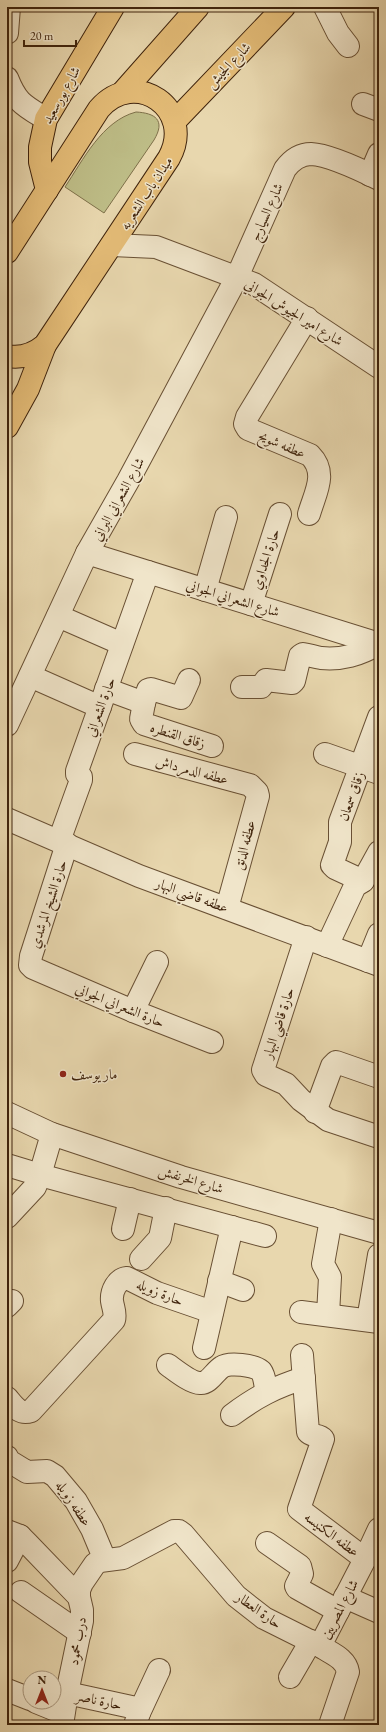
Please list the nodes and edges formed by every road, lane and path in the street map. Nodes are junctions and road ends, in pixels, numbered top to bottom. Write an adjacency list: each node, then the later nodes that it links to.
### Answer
1 (9, 7): 6 (street)
2 (113, 7): 11 (main road, شارع بورسعيد)
3 (198, 7): 9 (main road)
4 (325, 7): 7 (street)
5 (286, 8): 12 (main road, شارع الجيش)
6 (7, 33)
7 (348, 46)
8 (7, 78): 10 (street)
9 (122, 93): 12 (main road); 15 (main road)
10 (14, 102): 11 (street)
11 (46, 119): 15 (main road, شارع بورسعيد)
12 (175, 121): 16 (main road, ميدان باب الشعريه)
13 (379, 154): 14 (street)
14 (374, 177): 18 (street, شارع السيارج)
15 (46, 190): 17 (main road)
16 (112, 245): 18 (street, شارع امير الجيوش الجواني); 20 (main road, ميدان باب الشعريه)
17 (8, 249)
18 (237, 277): 19 (street, شارع امير الجيوش الجواني); 28 (street, شارع الشعراني البراني)
19 (307, 318): 22 (street, شارع امير الجيوش الجواني); 26 (street, عطفه شويح)
20 (45, 345): 21 (main road, ميدان باب الشعريه); 23 (main road)
21 (7, 356)
22 (379, 367)
23 (13, 407): 24 (main road)
24 (7, 427)
25 (280, 514): 31 (street, حارة الجداوي)
26 (309, 514)
27 (226, 517): 30 (street)
28 (87, 554): 29 (street, شارع الشعراني الجواني); 32 (street, شارع الشعراني البراني)
29 (148, 572): 30 (street, شارع الشعراني الجواني); 33 (street, حارة الشعراني)
30 (205, 590): 31 (street, شارع الشعراني الجواني)
31 (251, 604): 34 (street, شارع الشعراني الجواني)
32 (58, 616): 33 (street); 35 (street, شارع الشعراني البراني)
33 (122, 644): 38 (street, حارة الشعراني)
34 (378, 644): 37 (street)
35 (30, 676): 38 (street, زقاق القنطره); 41 (street, شارع الشعراني البراني)
36 (188, 680): 39 (street)
37 (242, 687)
38 (103, 698): 39 (street, زقاق القنطره); 48 (street, حارة الشعراني)
39 (144, 713): 42 (street, زقاق القنطره)
40 (379, 717): 45 (street, زقاق سمعان)
41 (7, 725)
42 (212, 746)
43 (135, 754): 46 (street, عطفه الدمرداش)
44 (324, 754): 45 (street)
45 (370, 770): 50 (street, زقاق سمعان)
46 (250, 785): 51 (street, عطفه الدنق)
47 (7, 819): 48 (street, عطفه قاضي البهار)
48 (63, 843): 51 (street, عطفه قاضي البهار); 57 (street, حارة الشيخ المرشدي)
49 (379, 852): 50 (street)
50 (363, 881): 54 (street)
51 (227, 908): 53 (street, عطفه قاضي البهار)
52 (379, 934): 56 (street)
53 (306, 938): 54 (street, عطفه قاضي البهار); 61 (street, حارة قاضي البهار)
54 (327, 946): 56 (street, عطفه قاضي البهار)
55 (157, 962): 58 (street)
56 (374, 963)
57 (30, 965): 58 (street, حارة الشعراني الجواني)
58 (133, 1011): 59 (street, حارة الشعراني الجواني)
59 (212, 1042)
60 (379, 1077): 61 (street)
61 (315, 1112): 64 (street, حارة قاضي البهار)
62 (7, 1113): 63 (street, شارع الخرنفش)
63 (52, 1134): 66 (street); 70 (street, شارع الخرنفش)
64 (379, 1137)
65 (7, 1165): 66 (street)
66 (40, 1176): 67 (street); 69 (street)
67 (130, 1199): 68 (street); 72 (street)
68 (166, 1208): 71 (street); 76 (street)
69 (7, 1217)
70 (330, 1219): 73 (street, شارع الخرنفش); 81 (street)
71 (232, 1227): 74 (street); 77 (street)
72 (123, 1229)
73 (379, 1233)
74 (264, 1236)
75 (379, 1256): 82 (street)
76 (141, 1258)
77 (219, 1281): 78 (street); 79 (street)
78 (243, 1290)
79 (212, 1312): 83 (street); 88 (street, حارة زويله)
80 (301, 1312): 81 (street)
81 (328, 1315): 82 (street)
82 (374, 1321)
83 (204, 1348)
84 (302, 1355): 86 (street, عطفه الكنيسه)
85 (168, 1365): 87 (street)
86 (304, 1378): 87 (street); 95 (street, عطفه الكنيسه)
87 (267, 1392): 89 (street)
88 (7, 1398)
89 (232, 1415)
90 (7, 1457): 96 (street, عطفه زويله)
91 (379, 1529): 95 (street, شارع المصريين)
92 (174, 1531): 96 (street, درب محمود); 103 (street, حارة العطار)
93 (13, 1533): 97 (street); 99 (street)
94 (267, 1543): 100 (street)
95 (365, 1559): 100 (street, شارع المصريين)
96 (105, 1560): 99 (street, درب محمود)
97 (7, 1561)
98 (21, 1592): 102 (street)
99 (79, 1597): 102 (street, درب محمود)
100 (341, 1604): 101 (street); 103 (street, شارع المصريين)
101 (379, 1612)
102 (80, 1633): 108 (street, درب محمود)
103 (315, 1644): 105 (street); 110 (street, شارع المصريين)
104 (159, 1670): 109 (street)
105 (290, 1677)
106 (7, 1690): 107 (street)
107 (22, 1696)
108 (64, 1710): 109 (street, حارة ناصر)
109 (137, 1719)
110 (330, 1725)

